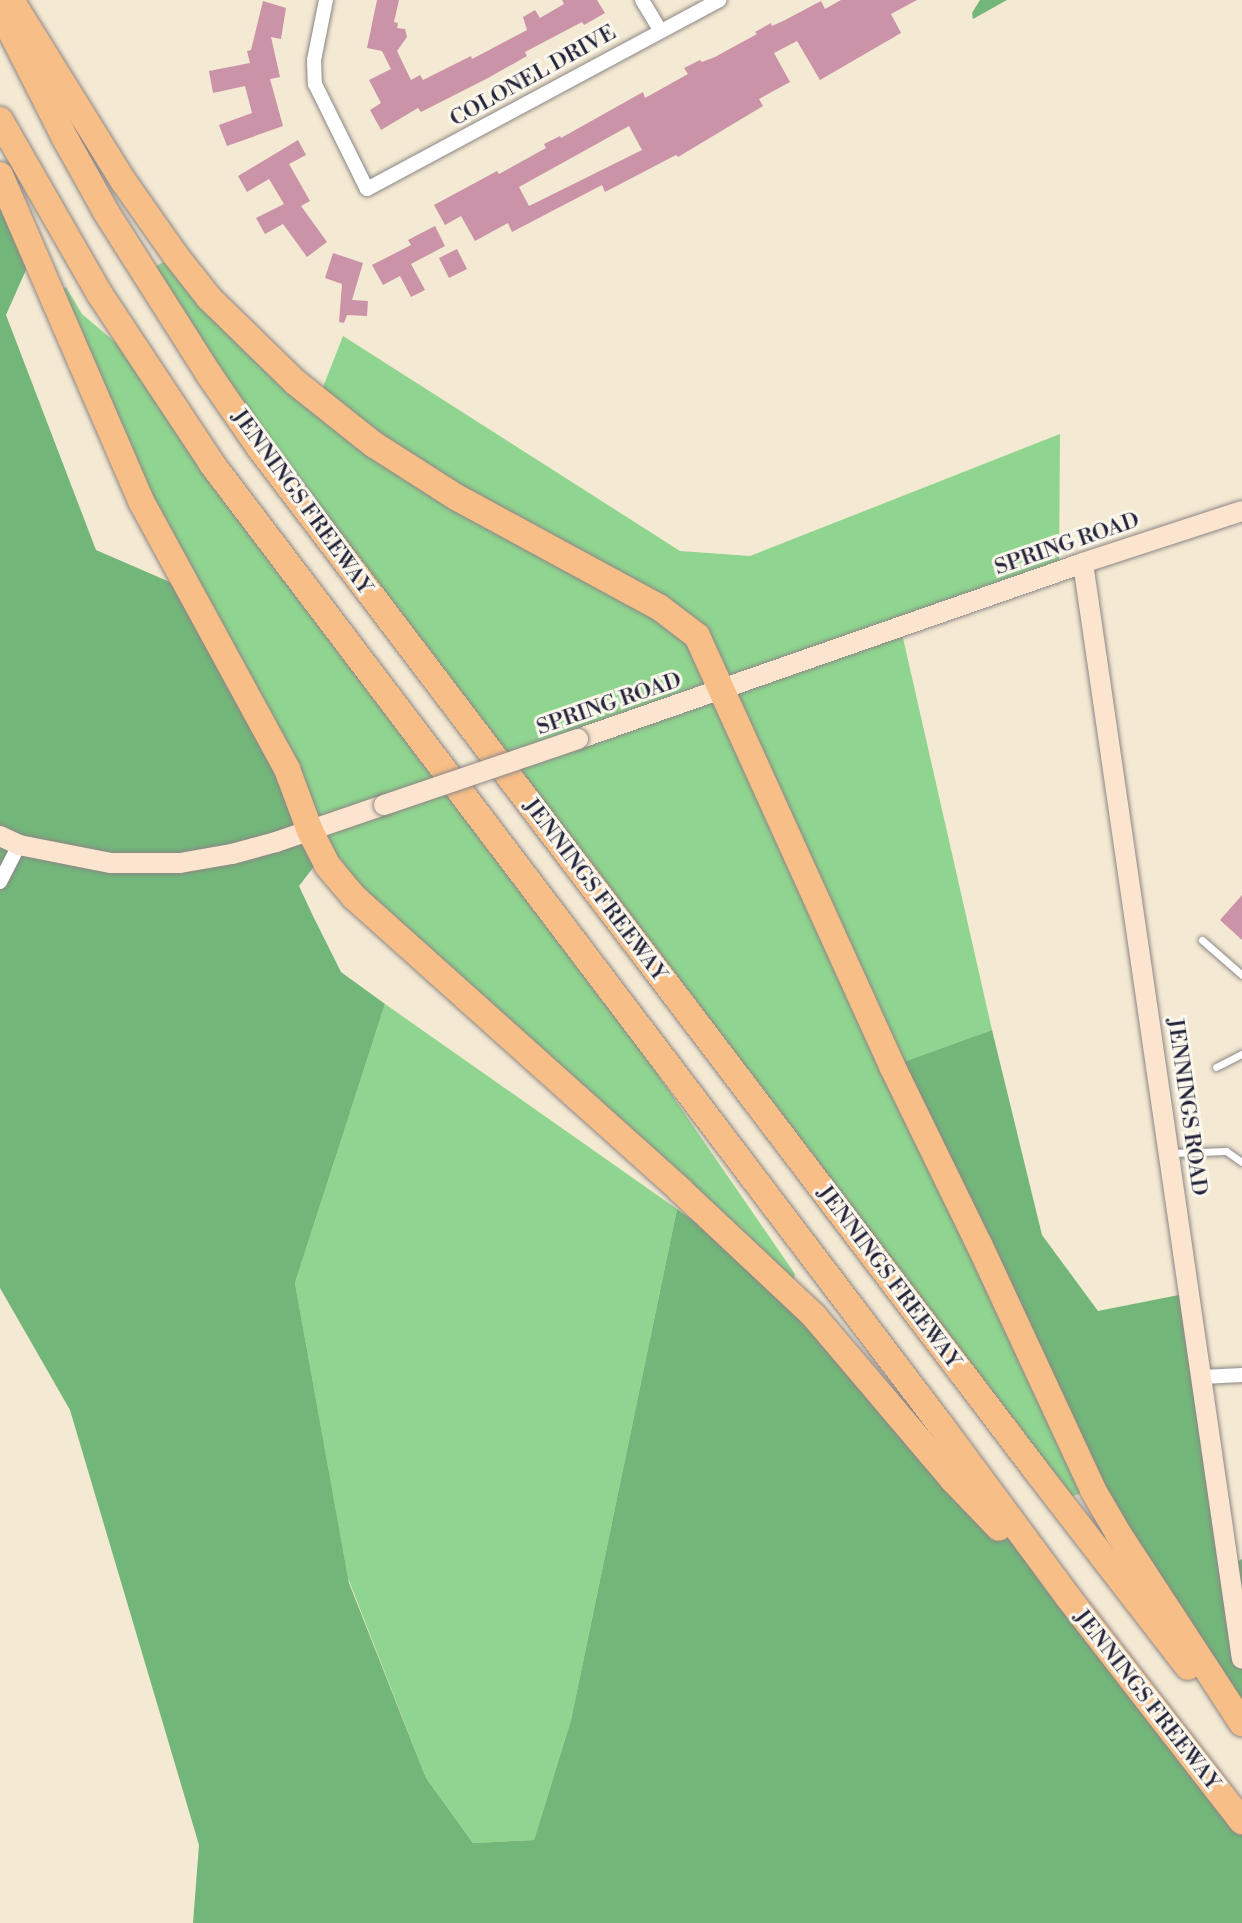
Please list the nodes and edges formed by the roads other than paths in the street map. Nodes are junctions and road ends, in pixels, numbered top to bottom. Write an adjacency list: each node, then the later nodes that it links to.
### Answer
1 (11, 0): 11 (highway)
2 (326, 0): 6 (street, COLONEL DRIVE)
3 (642, 0): 6 (street)
4 (719, 0): 6 (street, COLONEL DRIVE)
5 (0, 10): 27 (highway, JENNINGS FREEWAY)
6 (660, 30)
7 (0, 120): 24 (highway, JENNINGS FREEWAY)
8 (0, 176): 12 (highway)
9 (1242, 511): 10 (street, SPRING ROAD)
10 (1083, 563): 11 (street, SPRING ROAD); 20 (street, JENNINGS ROAD)
11 (722, 691): 12 (street, SPRING ROAD, bridge); 26 (highway)
12 (310, 831): 14 (street, SPRING ROAD); 24 (highway)
13 (0, 837): 14 (street, SPRING ROAD)
14 (19, 845): 15 (street)
15 (0, 882)
16 (1202, 940): 17 (lane)
17 (1242, 975)
18 (1242, 1054): 19 (lane)
19 (1216, 1066)
20 (1169, 1153): 21 (lane); 23 (street, JENNINGS ROAD)
21 (1242, 1162)
22 (1242, 1375): 23 (street)
23 (1202, 1377): 25 (street, JENNINGS ROAD)
24 (1068, 1597): 28 (highway, JENNINGS FREEWAY)
25 (1242, 1659)
26 (1242, 1724)
27 (1242, 1736)
28 (1242, 1821)

